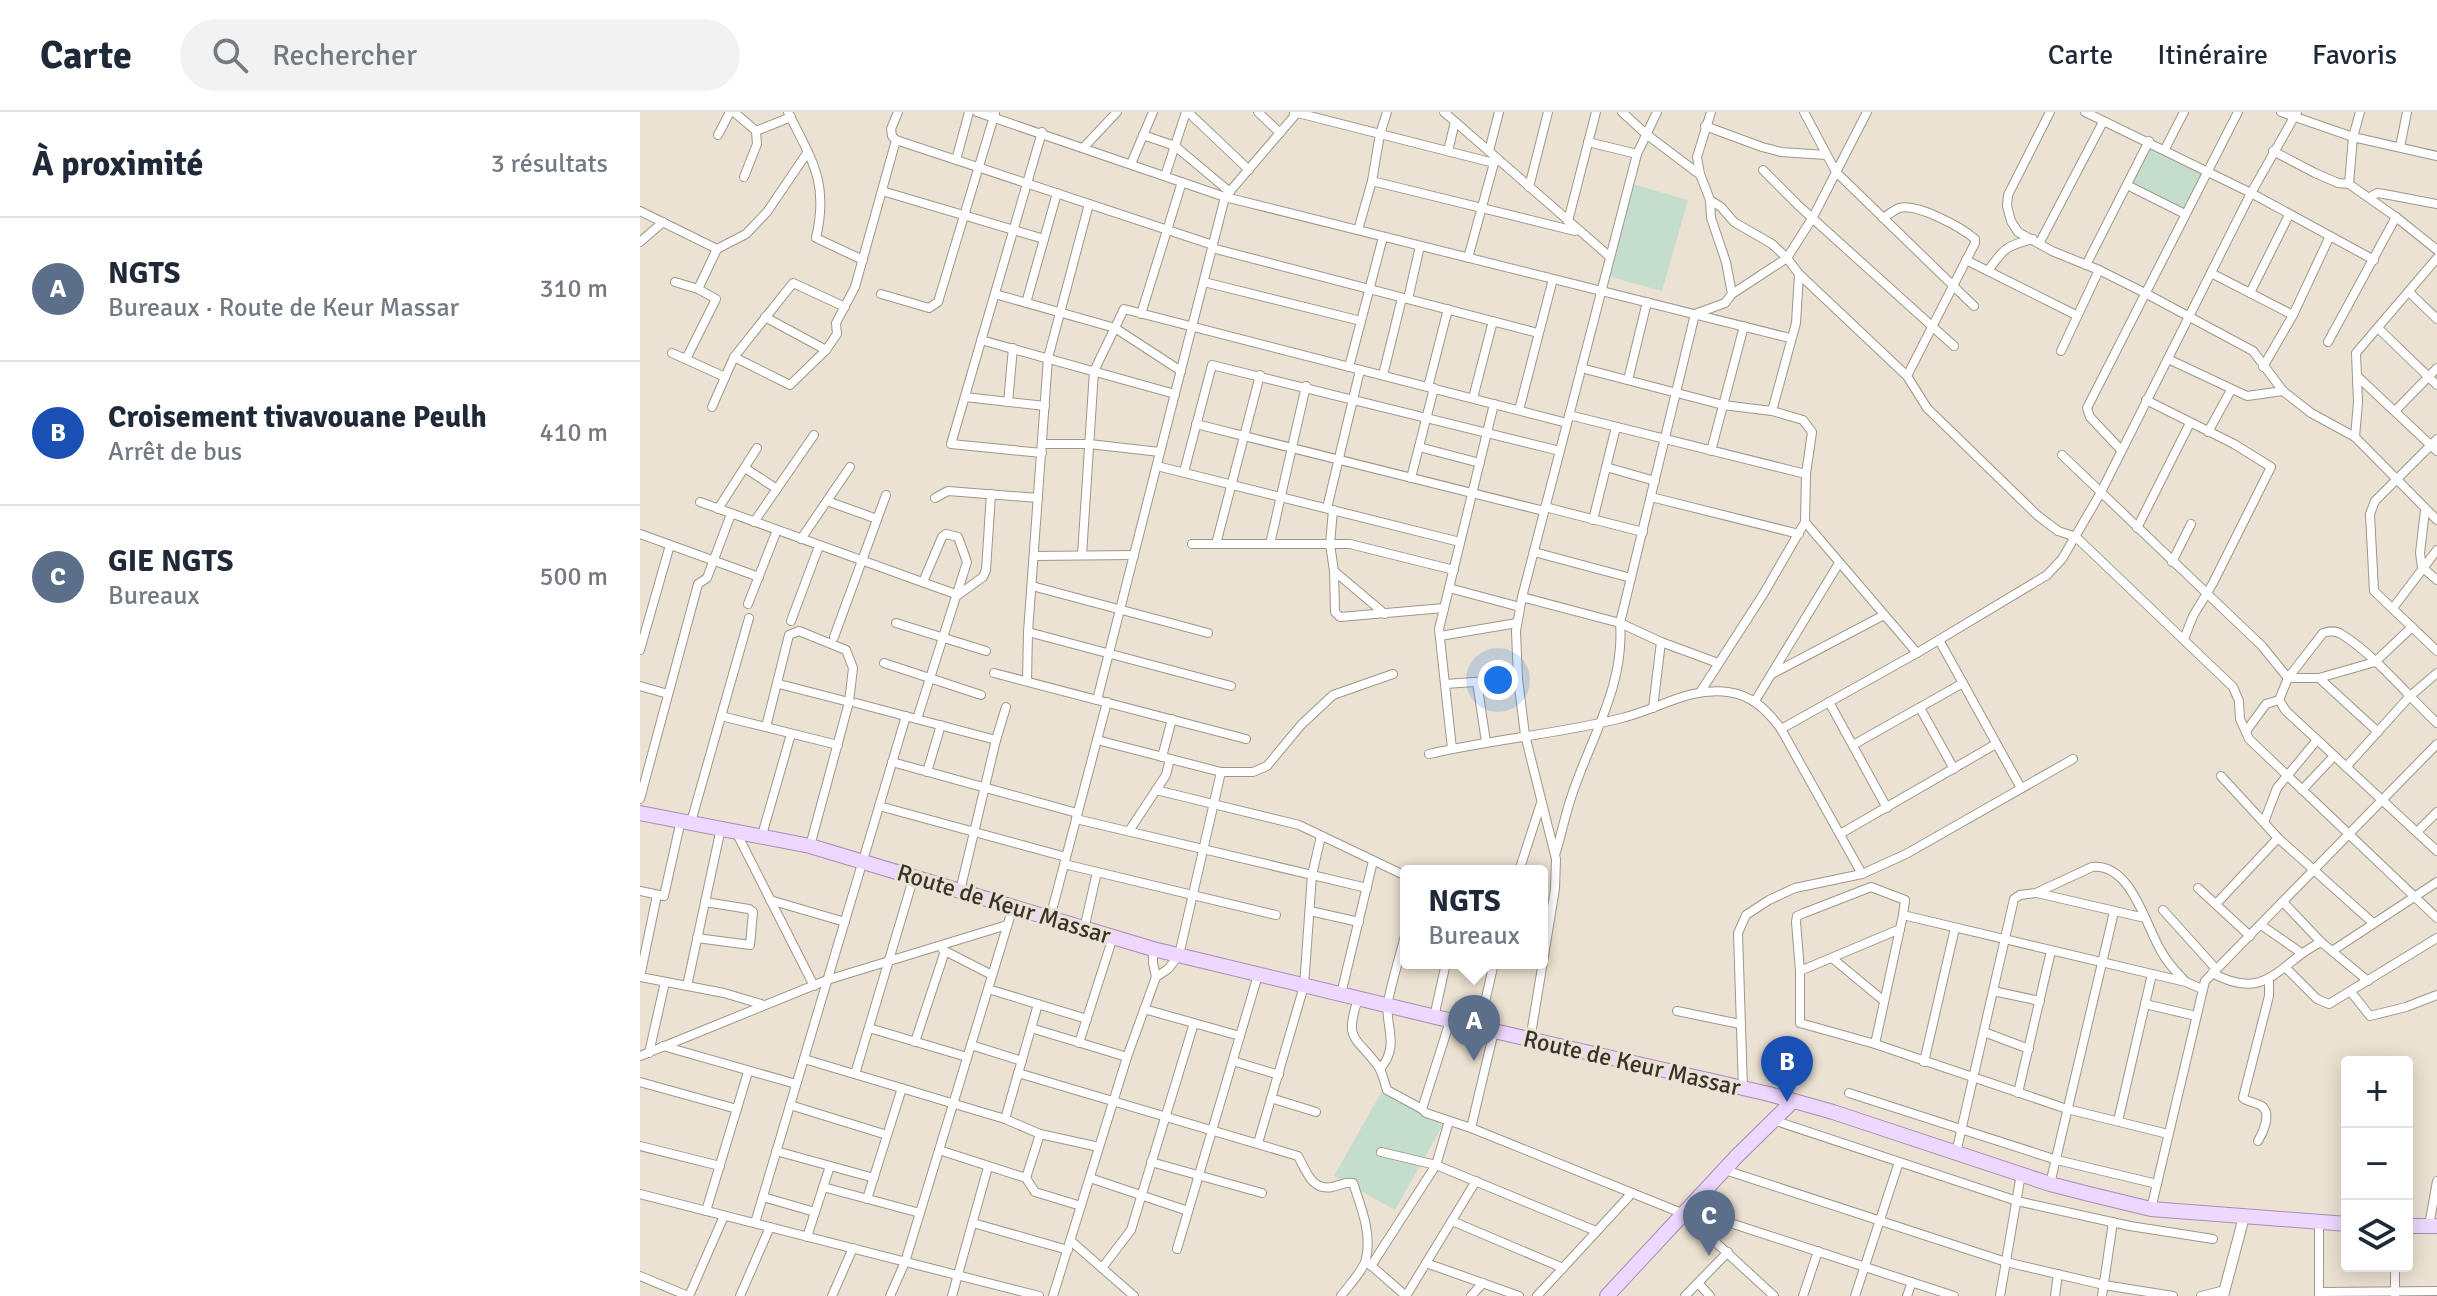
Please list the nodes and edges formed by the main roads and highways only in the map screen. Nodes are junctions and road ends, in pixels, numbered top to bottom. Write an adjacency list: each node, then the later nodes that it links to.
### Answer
1 (640, 813): 2 (main road, Route de Keur Massar)
2 (1793, 1101): 3 (main road, Route de Keur Massar); 4 (main road)
3 (2341, 1224)
4 (1607, 1296)

